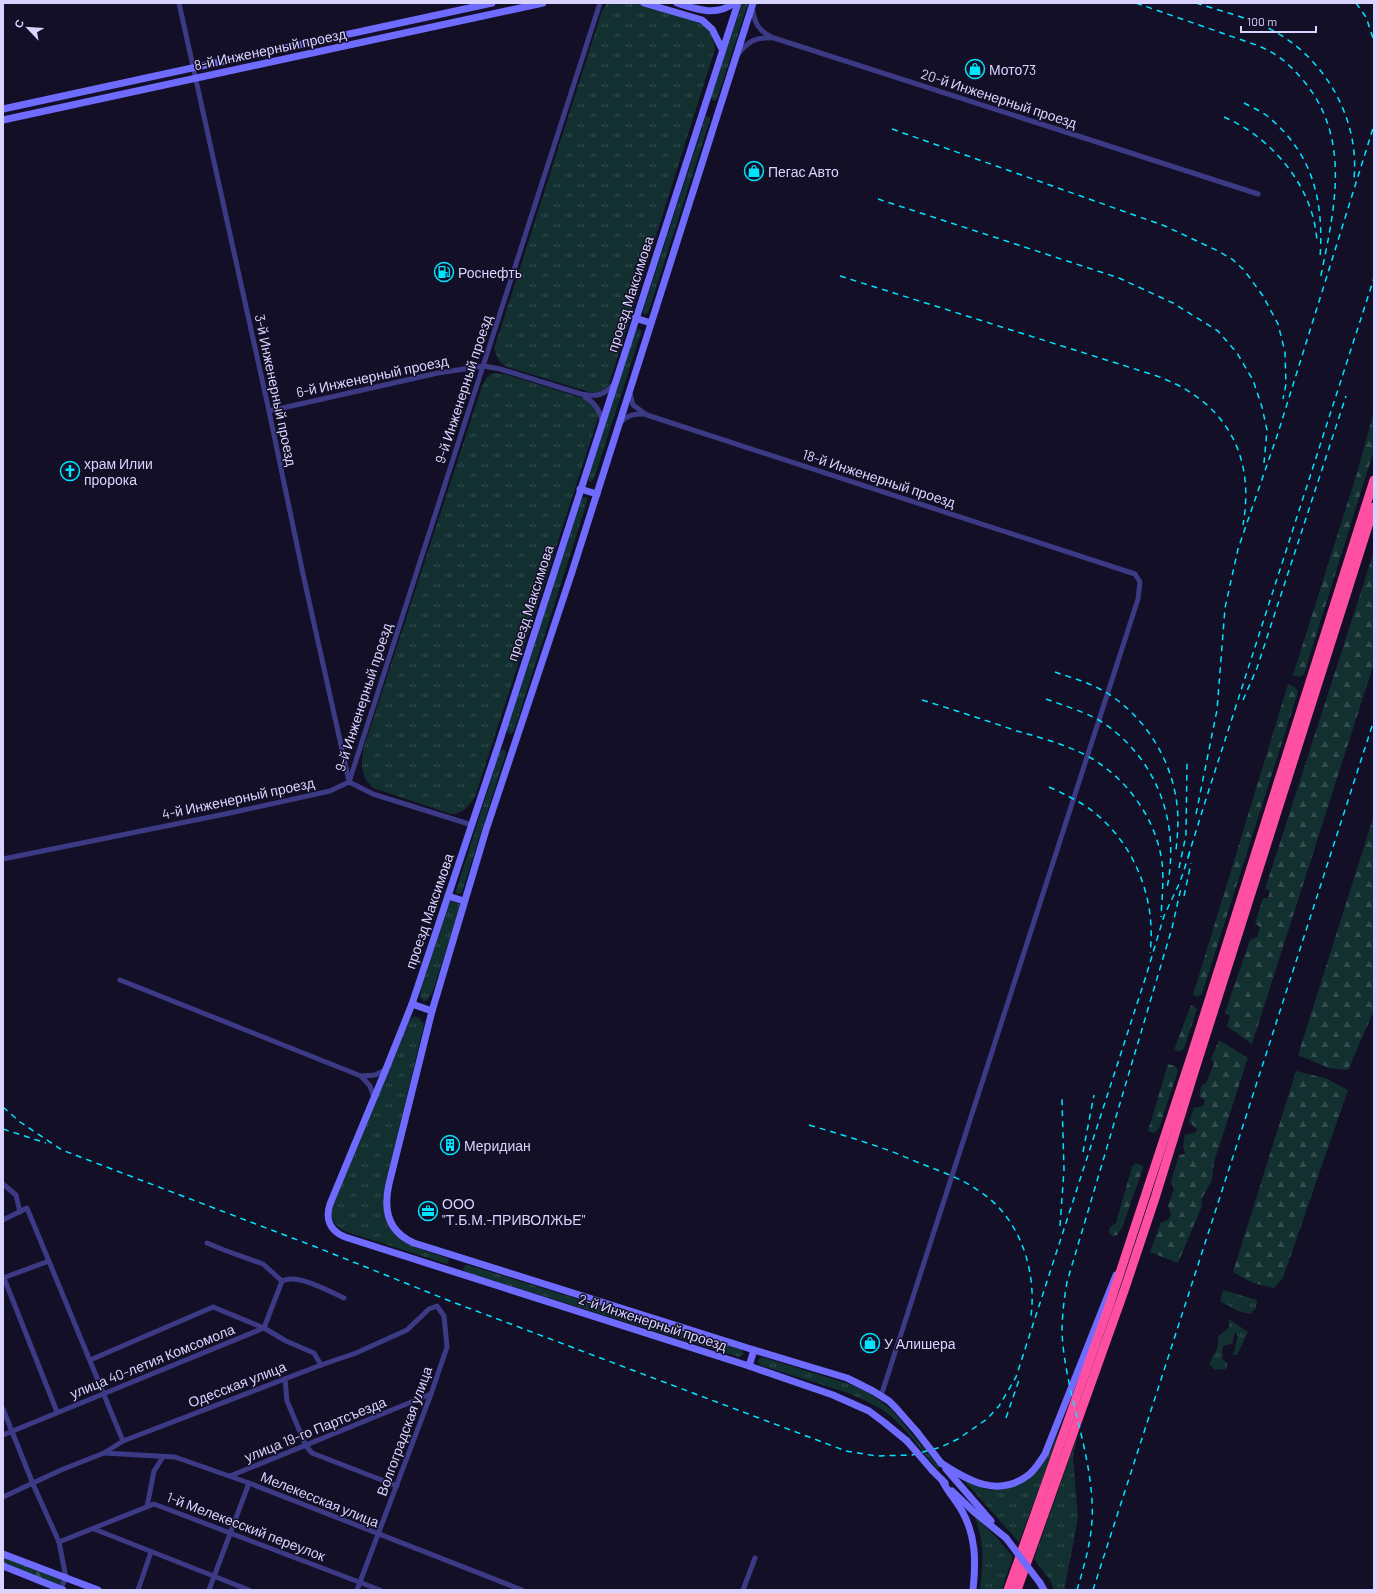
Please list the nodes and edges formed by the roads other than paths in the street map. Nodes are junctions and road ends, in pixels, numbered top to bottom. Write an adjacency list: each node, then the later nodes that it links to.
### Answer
1 (179, 3): 13 (street, 3-й Инженерный проезд)
2 (492, 3): 13 (main road, 8-й Инженерный проезд)
3 (543, 3): 14 (main road, 8-й Инженерный проезд)
4 (600, 3): 24 (street, 9-й Инженерный проезд)
5 (644, 3): 11 (main road)
6 (677, 3): 7 (main road)
7 (734, 3)
8 (738, 3): 11 (main road, проезд Максимова)
9 (752, 4): 10 (street, 20-й Инженерный проезд); 12 (main road, проезд Максимова)
10 (774, 38): 12 (street); 21 (street, 20-й Инженерный проезд)
11 (722, 49): 17 (main road, проезд Максимова)
12 (736, 56): 19 (main road, проезд Максимова)
13 (193, 68): 14 (street, 3-й Инженерный проезд); 15 (main road, 8-й Инженерный проезд)
14 (195, 79): 16 (main road, 8-й Инженерный проезд); 28 (street, 3-й Инженерный проезд)
15 (107, 87): 16 (main road); 18 (main road, 8-й Инженерный проезд)
16 (109, 98): 20 (main road, 8-й Инженерный проезд)
17 (704, 107): 19 (main road); 22 (main road, проезд Максимова)
18 (3, 109)
19 (718, 111): 23 (main road, проезд Максимова)
20 (3, 120)
21 (1258, 194)
22 (635, 318): 23 (main road); 25 (main road, проезд Максимова)
23 (651, 323): 26 (main road, проезд Максимова)
24 (484, 366): 27 (street, 6-й Инженерный проезд); 28 (street, 6-й Инженерный проезд); 38 (street, 9-й Инженерный проезд)
25 (615, 383): 27 (street, 6-й Инженерный проезд); 30 (main road, проезд Максимова)
26 (629, 390): 29 (street, 18-й Инженерный проезд); 31 (main road, проезд Максимова)
27 (581, 394): 30 (street)
28 (269, 411): 38 (street, 3-й Инженерный проезд)
29 (647, 415): 31 (street); 75 (street, 18-й Инженерный проезд)
30 (602, 421): 33 (main road, проезд Максимова)
31 (618, 425): 34 (main road, проезд Максимова)
32 (1374, 480): 55 (highway)
33 (580, 489): 34 (main road); 36 (main road, проезд Максимова)
34 (597, 494): 37 (main road, проезд Максимова)
35 (1374, 507): 59 (highway)
36 (500, 740): 37 (main road); 39 (main road, проезд Максимова)
37 (514, 744): 42 (main road, проезд Максимова)
38 (349, 782): 39 (street); 40 (street, 4-й Инженерный проезд)
39 (472, 825): 41 (main road, проезд Максимова)
40 (3, 859)
41 (448, 896): 42 (main road); 44 (main road, проезд Максимова)
42 (464, 901): 45 (main road, проезд Максимова)
43 (120, 980): 47 (street)
44 (412, 1004): 45 (main road); 46 (main road, проезд Максимова)
45 (432, 1011): 54 (main road, проезд Максимова)
46 (386, 1070): 47 (street); 48 (main road, проезд Максимова)
47 (361, 1076): 48 (street)
48 (374, 1099): 52 (main road, проезд Максимова)
49 (3, 1184): 50 (street)
50 (20, 1212): 51 (street); 57 (street)
51 (3, 1220)
52 (345, 1237): 60 (main road, 2-й Инженерный проезд)
53 (208, 1243): 62 (street)
54 (414, 1243): 56 (main road, 2-й Инженерный проезд)
55 (1127, 1249): 58 (highway); 84 (main road)
56 (460, 1258): 60 (main road); 68 (main road, 2-й Инженерный проезд)
57 (49, 1261): 61 (street); 69 (street)
58 (1122, 1267): 59 (highway); 63 (highway)
59 (1132, 1269): 64 (highway)
60 (455, 1272): 71 (main road, 2-й Инженерный проезд)
61 (3, 1278): 77 (street)
62 (282, 1281): 65 (street); 66 (street)
63 (1114, 1288): 64 (highway); 116 (highway)
64 (1124, 1291): 117 (highway)
65 (344, 1298)
66 (264, 1328): 69 (street); 70 (street); 73 (street, улица 40-летия Комсомола)
67 (447, 1347): 70 (street, Одесская улица); 74 (street, Волгоградская улица)
68 (754, 1350): 71 (main road); 75 (main road, 2-й Инженерный проезд)
69 (90, 1360): 73 (street)
70 (321, 1365): 72 (street, Одесская улица)
71 (749, 1366): 86 (main road, 2-й Инженерный проезд, bridge)
72 (285, 1379): 80 (street, Одесская улица); 81 (street)
73 (103, 1393): 77 (street, улица 40-летия Комсомола); 80 (street)
74 (431, 1394): 81 (street, улица 19-го Партсъезда); 89 (street, Волгоградская улица)
75 (881, 1396): 84 (main road, 2-й Инженерный проезд, bridge)
76 (3, 1409): 78 (street)
77 (57, 1412): 78 (street, улица 40-летия Комсомола)
78 (12, 1431): 79 (street, улица 40-летия Комсомола); 88 (street)
79 (3, 1435)
80 (123, 1441): 82 (street, Одесская улица)
81 (306, 1446): 85 (street, улица 19-го Партсъезда); 89 (street)
82 (104, 1453): 83 (street, Мелекесская улица); 88 (street, Одесская улица)
83 (163, 1457): 85 (street, Мелекесская улица); 91 (street)
84 (941, 1463): 93 (main road, 2-й Инженерный проезд)
85 (230, 1476): 87 (street, Мелекесская улица)
86 (942, 1480): 93 (main road); 115 (main road)
87 (249, 1483): 94 (street, улица 19-го Партсъезда); 95 (street, Мелекесская улица)
88 (33, 1484): 90 (street, Одесская улица); 96 (street)
89 (397, 1486): 95 (street, Волгоградская улица)
90 (3, 1496)
91 (147, 1507): 92 (street, 1-й Мелекесский переулок); 94 (street, 1-й Мелекесский переулок)
92 (94, 1529): 96 (street, 1-й Мелекесский переулок); 97 (street)
93 (1000, 1532): 118 (main road, bridge)
94 (230, 1533): 101 (street, улица 19-го Партсъезда); 103 (street, 1-й Мелекесский переулок)
95 (378, 1535): 103 (street, Волгоградская улица); 104 (street, Мелекесская улица)
96 (59, 1542): 102 (street)
97 (151, 1552): 101 (street); 107 (street)
98 (3, 1554): 102 (main road)
99 (755, 1558): 114 (street)
100 (3, 1566): 105 (main road)
101 (214, 1576): 108 (street, улица 19-го Партсъезда); 109 (street)
102 (66, 1578): 105 (street); 106 (main road)
103 (360, 1582): 110 (street, Волгоградская улица); 111 (street, 1-й Мелекесский переулок)
104 (506, 1584): 112 (street); 113 (street, Мелекесская улица)
105 (61, 1590)
106 (98, 1590)
107 (138, 1590)
108 (209, 1590)
109 (249, 1590)
110 (357, 1590)
111 (380, 1590)
112 (504, 1590)
113 (522, 1590)
114 (743, 1590)
115 (973, 1590)
116 (1008, 1590)
117 (1017, 1590)
118 (1044, 1590)

